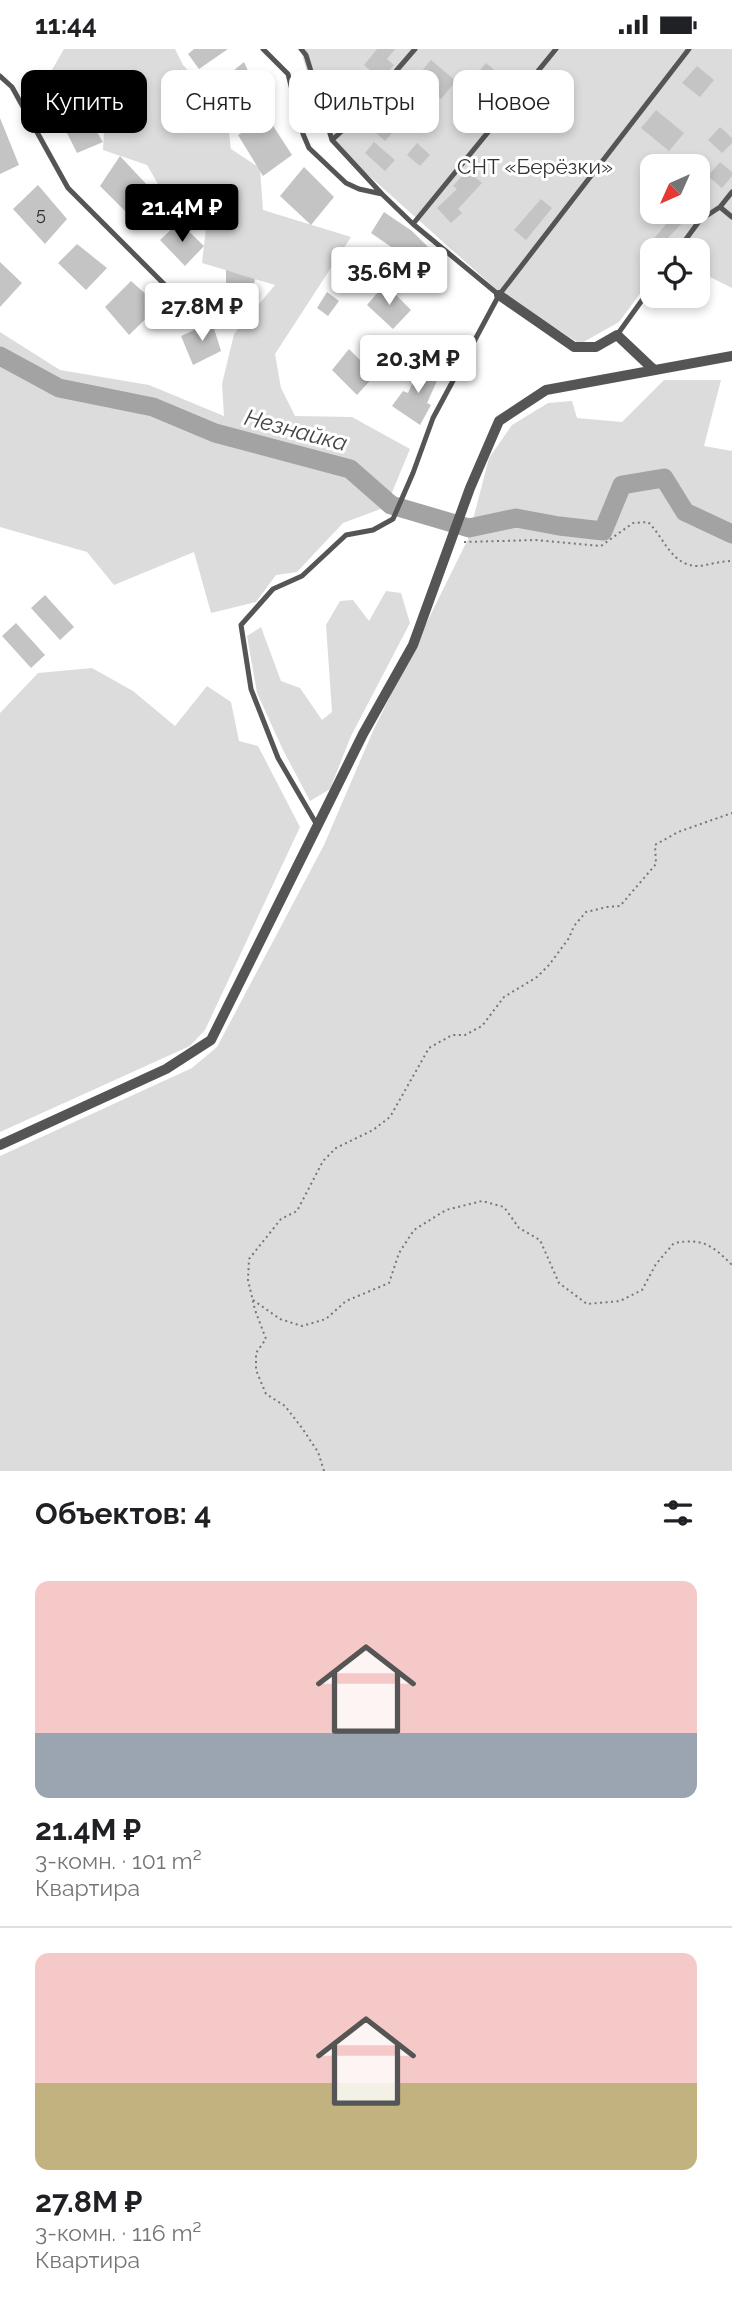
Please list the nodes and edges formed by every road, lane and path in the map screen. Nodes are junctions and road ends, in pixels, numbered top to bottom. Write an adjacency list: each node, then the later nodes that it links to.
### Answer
1 (263, 49): 9 (lane)
2 (301, 49): 7 (lane)
3 (415, 49): 7 (lane)
4 (556, 49): 12 (lane)
5 (689, 49): 15 (lane)
6 (0, 76): 14 (lane)
7 (332, 140): 9 (lane)
8 (732, 191): 10 (lane)
9 (382, 194): 12 (lane)
10 (720, 207): 11 (lane); 13 (lane)
11 (732, 217)
12 (413, 224): 15 (lane)
13 (687, 238)
14 (167, 287)
15 (499, 295): 17 (street); 23 (lane)
16 (640, 303): 17 (lane)
17 (617, 335): 19 (street)
18 (732, 356): 19 (street)
19 (654, 370): 20 (street)
20 (450, 543): 21 (path); 23 (street)
21 (732, 561)
22 (732, 813): 26 (path)
23 (318, 827): 24 (street)
24 (0, 1145)
25 (732, 1265): 26 (path)
26 (253, 1300): 27 (path)
27 (324, 1471)

